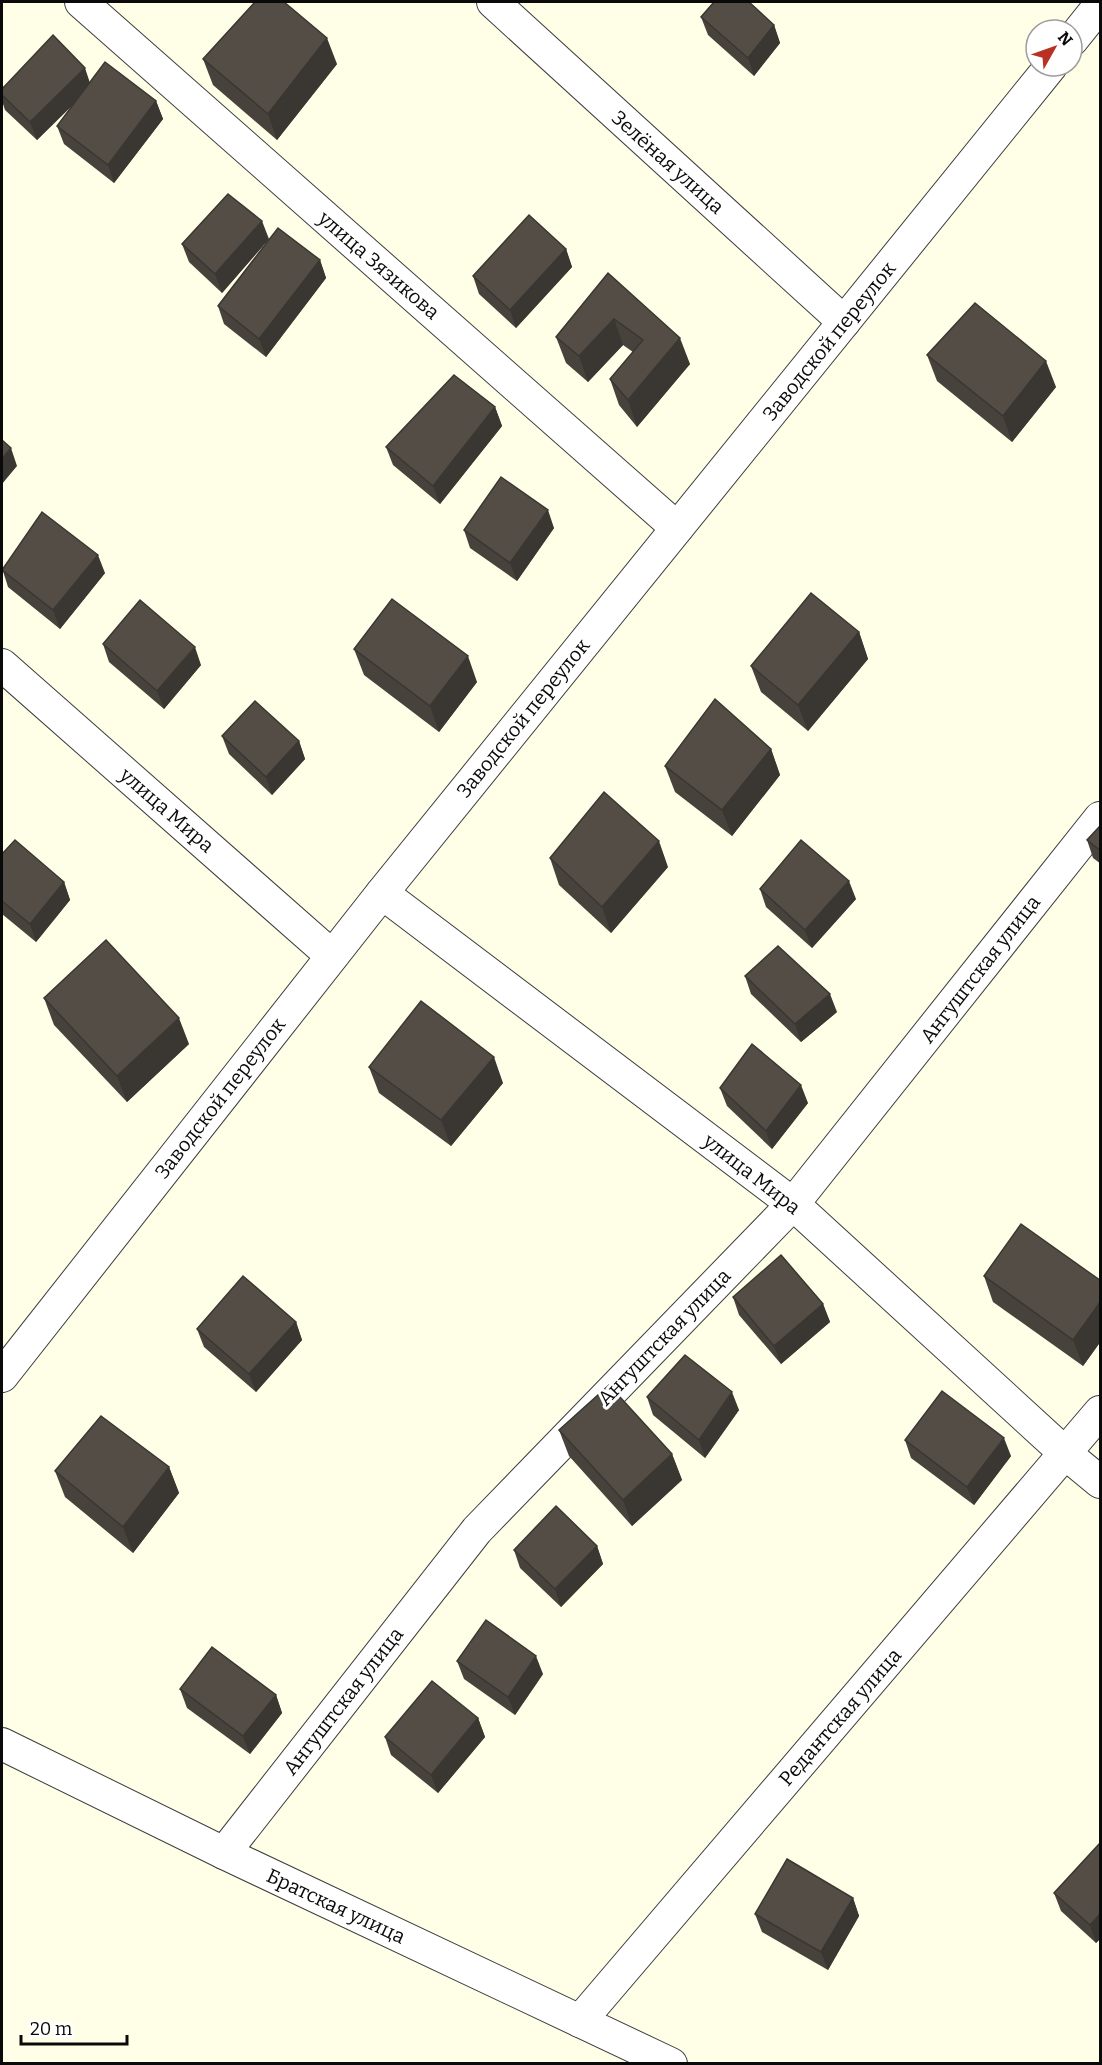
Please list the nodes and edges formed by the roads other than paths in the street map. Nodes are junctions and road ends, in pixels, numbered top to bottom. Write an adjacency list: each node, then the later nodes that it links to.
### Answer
1 (81, 2): 7 (street, улица Зязикова)
2 (493, 2): 6 (street, Зелёная улица)
3 (1101, 5): 4 (street)
4 (1084, 26)
5 (1041, 78): 6 (street, Заводской переулок)
6 (844, 322): 7 (street, Заводской переулок)
7 (677, 528): 10 (street, Заводской переулок)
8 (2, 665): 11 (street, улица Мира)
9 (1101, 818): 12 (street, Ангуштская улица)
10 (382, 893): 11 (street, Заводской переулок); 12 (street, улица Мира)
11 (332, 956): 13 (street, Заводской переулок)
12 (793, 1204): 15 (street, улица Мира); 18 (street, Ангуштская улица)
13 (2, 1376)
14 (1101, 1412): 15 (street, Редантская улица)
15 (1066, 1454): 16 (street, улица Мира); 19 (street, Редантская улица)
16 (1101, 1482)
17 (2, 1744): 18 (street, Братская улица)
18 (224, 1853): 19 (street, Братская улица)
19 (580, 2021): 20 (street, Братская улица)
20 (671, 2064)

